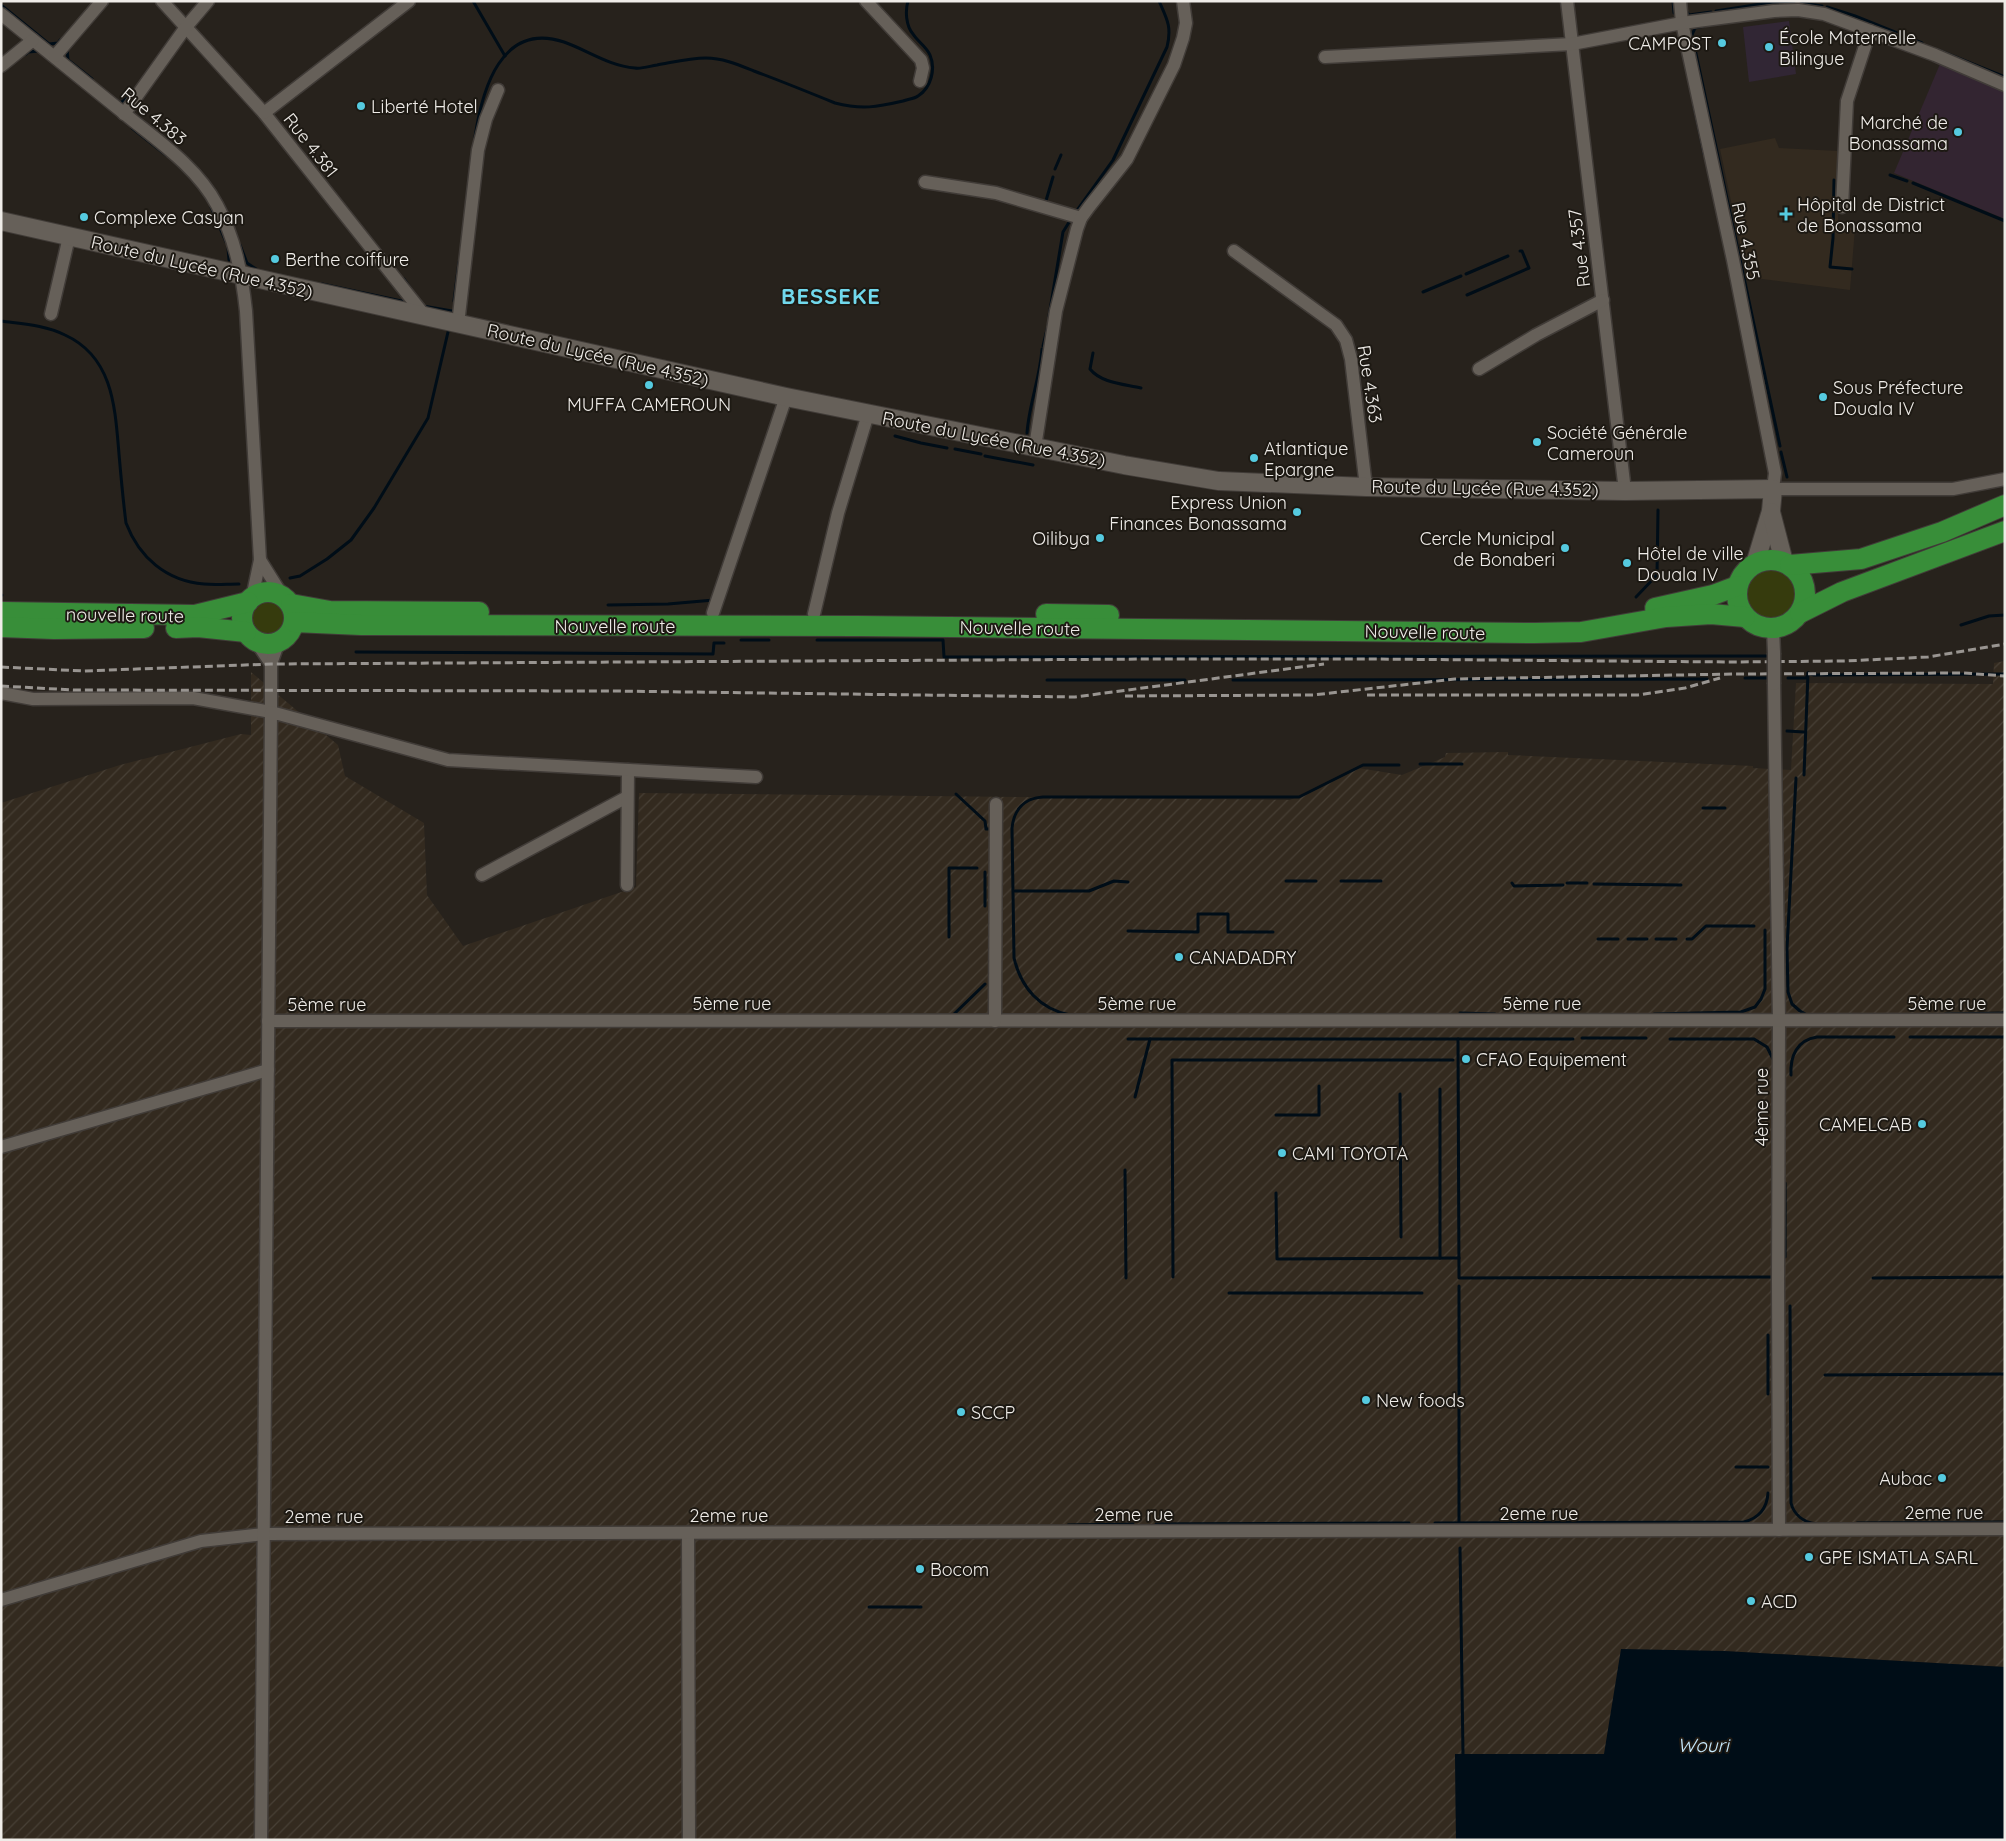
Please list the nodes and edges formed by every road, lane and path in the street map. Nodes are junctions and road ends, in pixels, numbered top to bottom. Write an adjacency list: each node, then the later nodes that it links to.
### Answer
1 (102, 1): 16 (street)
2 (162, 1): 12 (street, Rue 4.381)
3 (208, 1): 12 (street)
4 (866, 1): 19 (street)
5 (1183, 1): 26 (street)
6 (1567, 1): 15 (street, Rue 4.357)
7 (1680, 1): 11 (street, Rue 4.355)
8 (401, 3): 22 (street)
9 (1799, 6): 11 (street); 13 (street)
10 (1, 14): 14 (street, Rue 4.383)
11 (1682, 24): 15 (street); 41 (street, Rue 4.355)
12 (186, 27): 22 (street, Rue 4.381); 23 (street)
13 (1870, 31): 20 (street); 25 (street)
14 (33, 40): 16 (street, Rue 4.383); 18 (street)
15 (1572, 44): 17 (street); 31 (street, Rue 4.357)
16 (55, 56): 23 (street, Rue 4.383)
17 (1324, 57)
18 (1, 66)
19 (920, 81)
20 (2005, 85)
21 (498, 90): 34 (street)
22 (264, 113): 33 (street, Rue 4.381)
23 (124, 114): 30 (street, Rue 4.383)
24 (925, 182): 26 (street)
25 (1842, 207)
26 (1081, 218): 38 (street)
27 (1, 221): 28 (main road, Route du Lycée (Rue 4.352))
28 (70, 237): 30 (main road, Route du Lycée (Rue 4.352)); 32 (street)
29 (1234, 251): 40 (street, Rue 4.363)
30 (243, 276): 33 (main road, Route du Lycée (Rue 4.352)); 46 (street, Rue 4.383)
31 (1603, 300): 35 (street); 42 (street, Rue 4.357)
32 (51, 314)
33 (425, 316): 34 (main road, Route du Lycée (Rue 4.352))
34 (458, 324): 36 (main road, Route du Lycée (Rue 4.352))
35 (1479, 368)
36 (786, 397): 37 (main road, Route du Lycée (Rue 4.352)); 53 (street)
37 (868, 414): 38 (main road, Route du Lycée (Rue 4.352)); 55 (street)
38 (1035, 447): 40 (main road, Route du Lycée (Rue 4.352))
39 (2005, 479): 41 (street, Route du Lycée (Rue 4.352))
40 (1366, 487): 42 (main road, Route du Lycée (Rue 4.352))
41 (1773, 489): 42 (main road, Route du Lycée (Rue 4.352)); 44 (main road)
42 (1625, 491)
43 (2005, 505): 48 (highway)
44 (1771, 511): 47 (main road); 48 (main road)
45 (2005, 531): 54 (highway)
46 (260, 560): 50 (street); 51 (street)
47 (1755, 564): 48 (highway); 49 (highway)
48 (1787, 564): 54 (highway)
49 (1737, 586): 56 (highway); 57 (highway, Nouvelle route)
50 (250, 600): 51 (highway); 52 (highway, nouvelle route); 60 (highway)
51 (289, 607): 53 (highway, Nouvelle route); 57 (highway, Nouvelle route); 61 (highway)
52 (1, 612)
53 (713, 613): 55 (highway, Nouvelle route)
54 (1800, 613): 59 (highway)
55 (814, 614): 57 (highway, Nouvelle route)
56 (1745, 617): 57 (highway, Nouvelle route); 59 (highway)
57 (860, 620)
58 (1, 627): 60 (highway, nouvelle route)
59 (1773, 629): 74 (street, 4ème rue, bridge)
60 (251, 636): 61 (highway); 62 (street)
61 (280, 641): 62 (street)
62 (270, 664): 64 (street)
63 (1, 694): 64 (street)
64 (271, 712): 65 (street); 72 (street)
65 (628, 770): 66 (street); 67 (street)
66 (756, 778)
67 (628, 797): 69 (street); 70 (street)
68 (996, 804): 73 (street)
69 (482, 875)
70 (627, 885)
71 (2005, 1020): 74 (street, 5ème rue)
72 (268, 1021): 73 (street, 5ème rue); 75 (street)
73 (995, 1021): 74 (street, 5ème rue)
74 (1779, 1021): 78 (street, 4ème rue)
75 (268, 1070): 76 (street); 80 (street)
76 (1, 1147)
77 (2005, 1529): 78 (street, 2eme rue)
78 (1779, 1530): 79 (street, 2eme rue)
79 (688, 1532): 80 (street, 2eme rue); 83 (street)
80 (264, 1534): 81 (street, 2eme rue); 82 (street)
81 (1, 1600)
82 (261, 1840)
83 (689, 1840)

